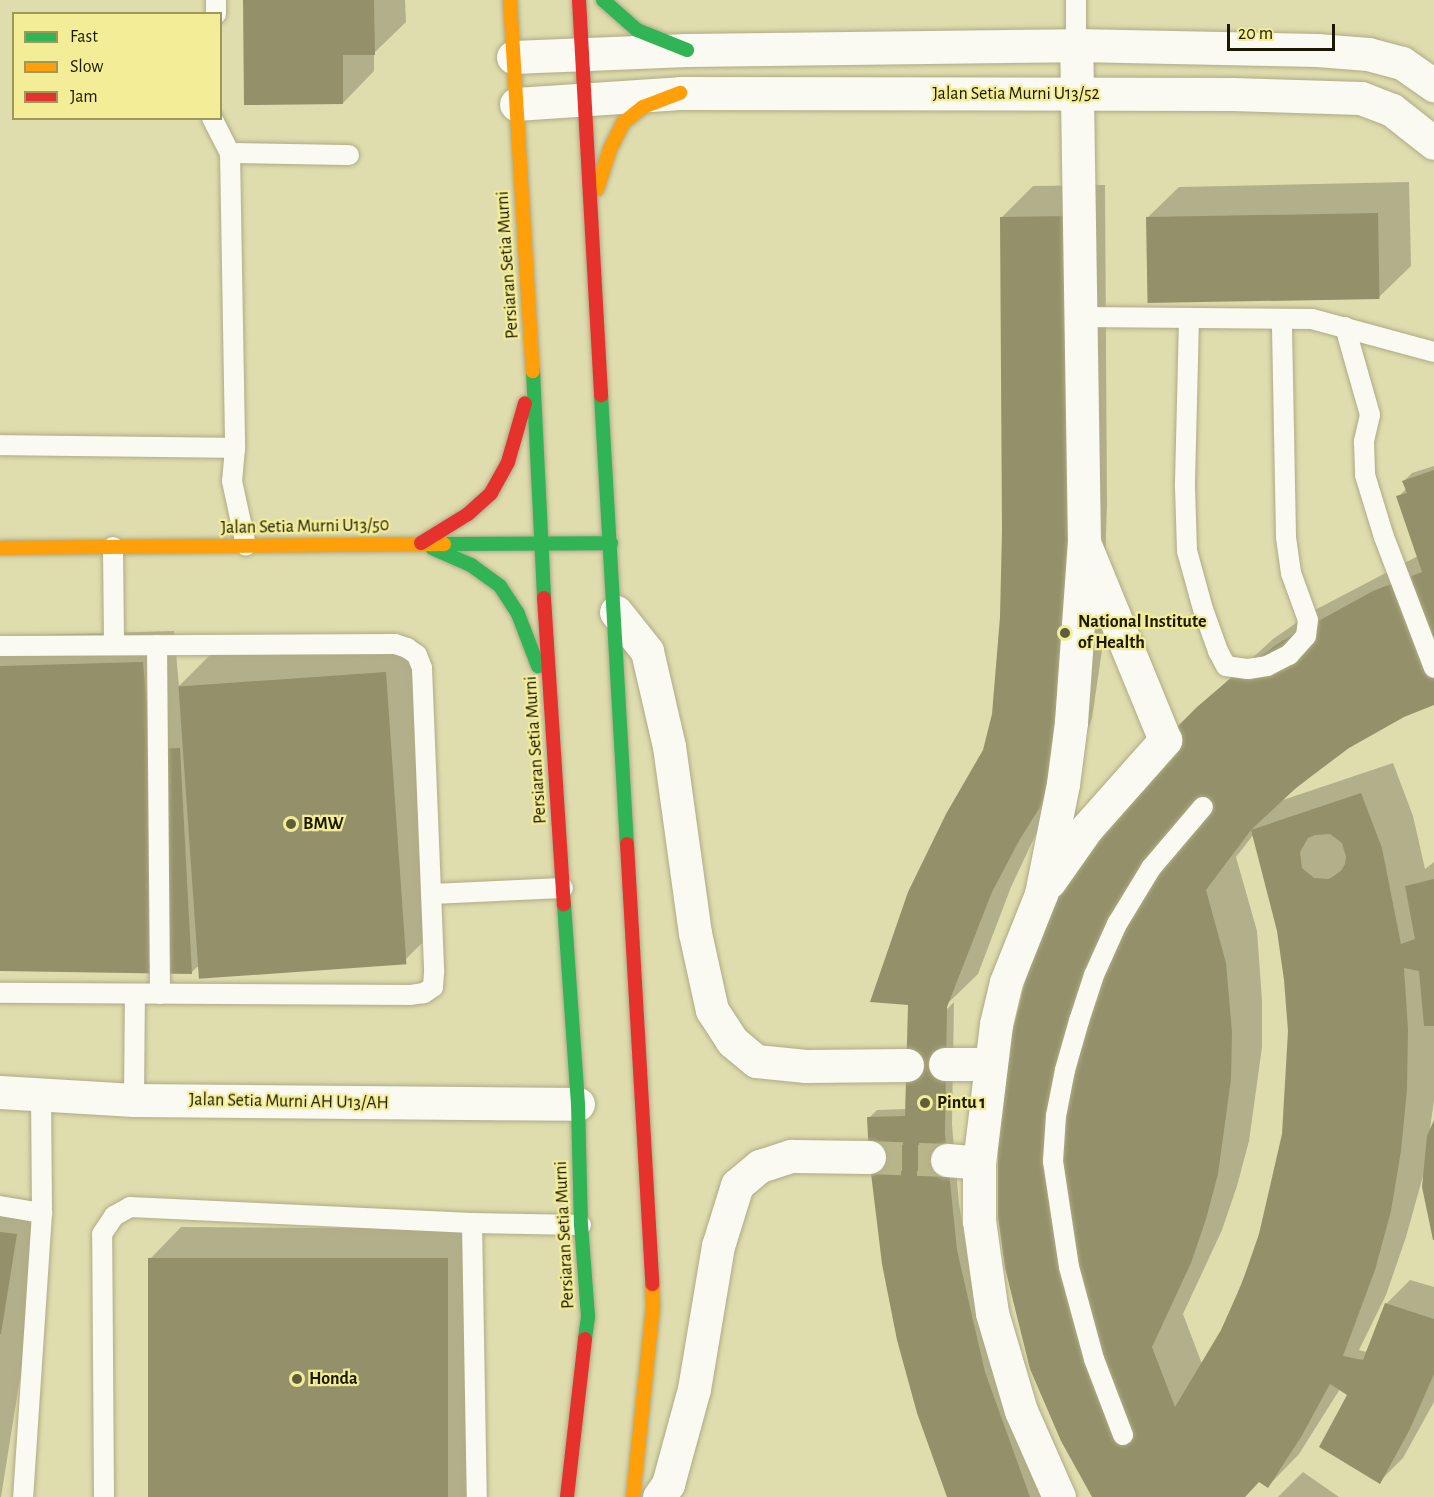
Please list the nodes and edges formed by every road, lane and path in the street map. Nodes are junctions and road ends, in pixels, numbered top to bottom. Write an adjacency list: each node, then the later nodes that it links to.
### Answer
1 (510, 0): 8 (street, Persiaran Setia Murni)
2 (579, 0): 7 (street)
3 (603, 0): 6 (street)
4 (1076, 0): 5 (lane)
5 (1076, 45): 6 (street); 9 (street); 11 (street)
6 (687, 50): 7 (street)
7 (582, 53): 8 (street); 12 (street)
8 (513, 57): 13 (street, Persiaran Setia Murni)
9 (1434, 85)
10 (680, 93): 11 (street, Jalan Setia Murni U13/52); 12 (street, Jalan Setia Murni U13/52); 18 (street)
11 (1076, 94): 15 (street, Jalan Setia Murni U13/52); 19 (street)
12 (585, 99): 13 (street, Jalan Setia Murni U13/52); 18 (street)
13 (516, 104): 24 (street, Persiaran Setia Murni)
14 (213, 120): 16 (lane)
15 (1434, 143)
16 (230, 153): 17 (lane); 26 (lane)
17 (349, 155)
18 (590, 213): 30 (street)
19 (1080, 317): 20 (lane); 27 (street)
20 (1189, 319): 21 (lane); 21 (lane)
21 (1282, 319): 22 (lane)
22 (1345, 327): 23 (lane); 38 (lane)
23 (1434, 352)
24 (533, 375): 28 (street); 29 (street, Persiaran Setia Murni)
25 (0, 445): 26 (lane)
26 (234, 448): 31 (lane)
27 (1084, 542): 43 (street); 43 (street)
28 (420, 543): 29 (street, Jalan Setia Murni U13/50); 31 (street, Jalan Setia Murni U13/50); 39 (street)
29 (540, 543): 30 (street, Jalan Setia Murni U13/50); 39 (street, Persiaran Setia Murni)
30 (611, 543): 34 (street)
31 (246, 546): 32 (street, Jalan Setia Murni U13/50)
32 (112, 547): 33 (street, Jalan Setia Murni U13/50); 35 (lane)
33 (0, 548)
34 (616, 612): 49 (street); 66 (street)
35 (114, 645): 36 (lane); 37 (lane)
36 (157, 645): 42 (lane); 46 (lane)
37 (0, 646)
38 (1434, 668)
39 (552, 714): 41 (street, Persiaran Setia Murni)
40 (1203, 807): 61 (lane)
41 (563, 888): 42 (lane); 53 (street, Persiaran Setia Murni)
42 (431, 894): 46 (lane)
43 (1041, 894): 48 (street)
44 (0, 993): 45 (lane)
45 (135, 994): 46 (lane); 52 (lane)
46 (160, 994)
47 (945, 1064): 48 (street)
48 (989, 1064): 56 (street)
49 (907, 1065)
50 (0, 1092): 51 (street, Jalan Setia Murni AH U13/AH)
51 (41, 1095): 52 (street, Jalan Setia Murni AH U13/AH); 58 (lane)
52 (134, 1100): 53 (street, Jalan Setia Murni AH U13/AH)
53 (578, 1104): 60 (street, Persiaran Setia Murni)
54 (869, 1157): 67 (street)
55 (946, 1160): 56 (street)
56 (978, 1163): 68 (street)
57 (0, 1206): 58 (lane)
58 (42, 1213): 62 (lane)
59 (472, 1223): 60 (lane); 63 (lane); 64 (lane)
60 (580, 1225): 65 (street, Persiaran Setia Murni)
61 (1123, 1435)
62 (23, 1497)
63 (104, 1497)
64 (477, 1497)
65 (567, 1497)
66 (633, 1497)
67 (659, 1497)
68 (1059, 1497)

